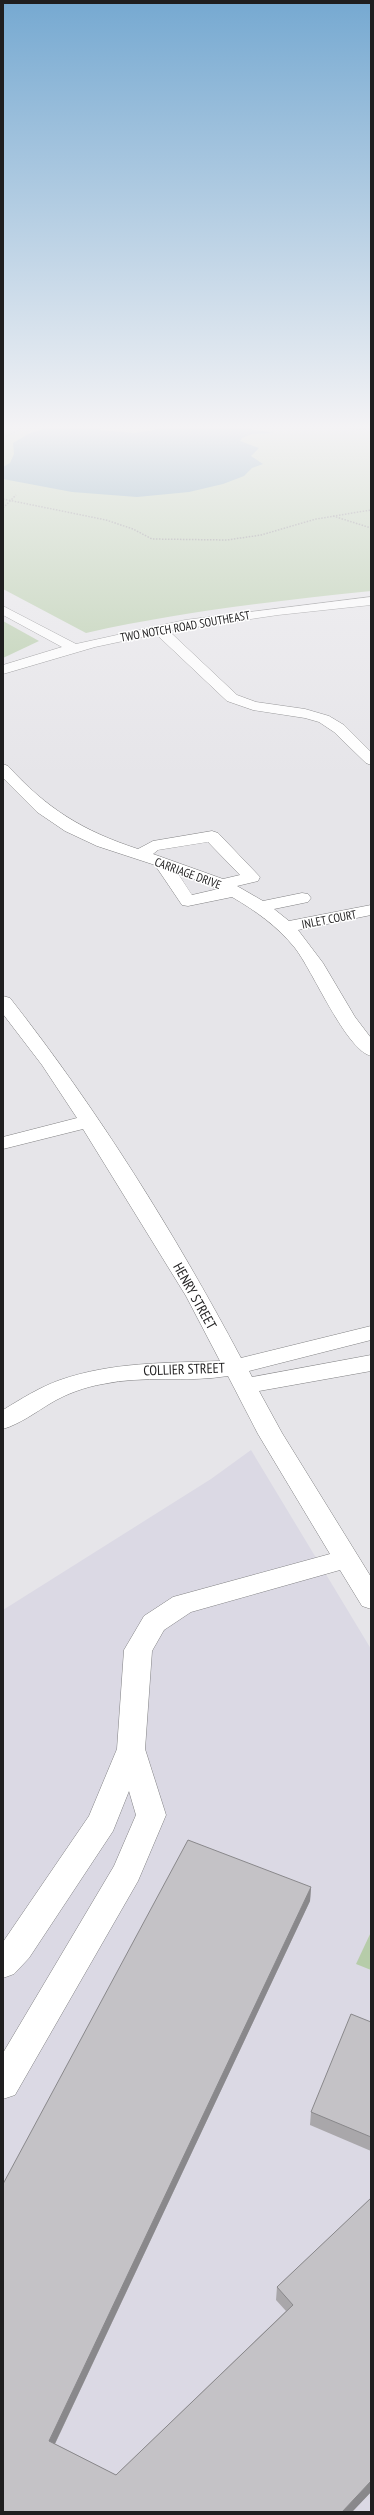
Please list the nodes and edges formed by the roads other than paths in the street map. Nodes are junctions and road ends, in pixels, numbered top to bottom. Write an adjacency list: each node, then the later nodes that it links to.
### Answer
1 (371, 601): 3 (street, TWO NOTCH ROAD SOUTHEAST)
2 (3, 610): 4 (street)
3 (159, 629): 4 (street, TWO NOTCH ROAD SOUTHEAST); 6 (street)
4 (74, 648): 5 (street, TWO NOTCH ROAD SOUTHEAST)
5 (3, 670)
6 (371, 760)
7 (3, 769): 8 (street, CARRIAGE DRIVE)
8 (140, 856): 9 (street, CARRIAGE DRIVE); 10 (street)
9 (162, 863): 10 (street, CARRIAGE DRIVE); 10 (street)
10 (227, 888): 12 (street, CARRIAGE DRIVE)
11 (302, 898): 12 (street)
12 (260, 907): 14 (street, CARRIAGE DRIVE)
13 (371, 910): 14 (street, INLET COURT)
14 (286, 927): 16 (street, CARRIAGE DRIVE)
15 (3, 1002): 17 (street, HENRY STREET)
16 (371, 1050)
17 (89, 1121): 18 (street); 21 (street, HENRY STREET)
18 (3, 1144)
19 (371, 1333): 21 (street, COLLIER STREET)
20 (371, 1363): 21 (street, COLLIER STREET)
21 (239, 1376): 22 (street, COLLIER STREET); 23 (street, HENRY STREET)
22 (3, 1421)
23 (346, 1559): 24 (street, HENRY STREET); 25 (street)
24 (371, 1599)
25 (130, 1749): 26 (street); 27 (street)
26 (3, 1964)
27 (3, 2084)

